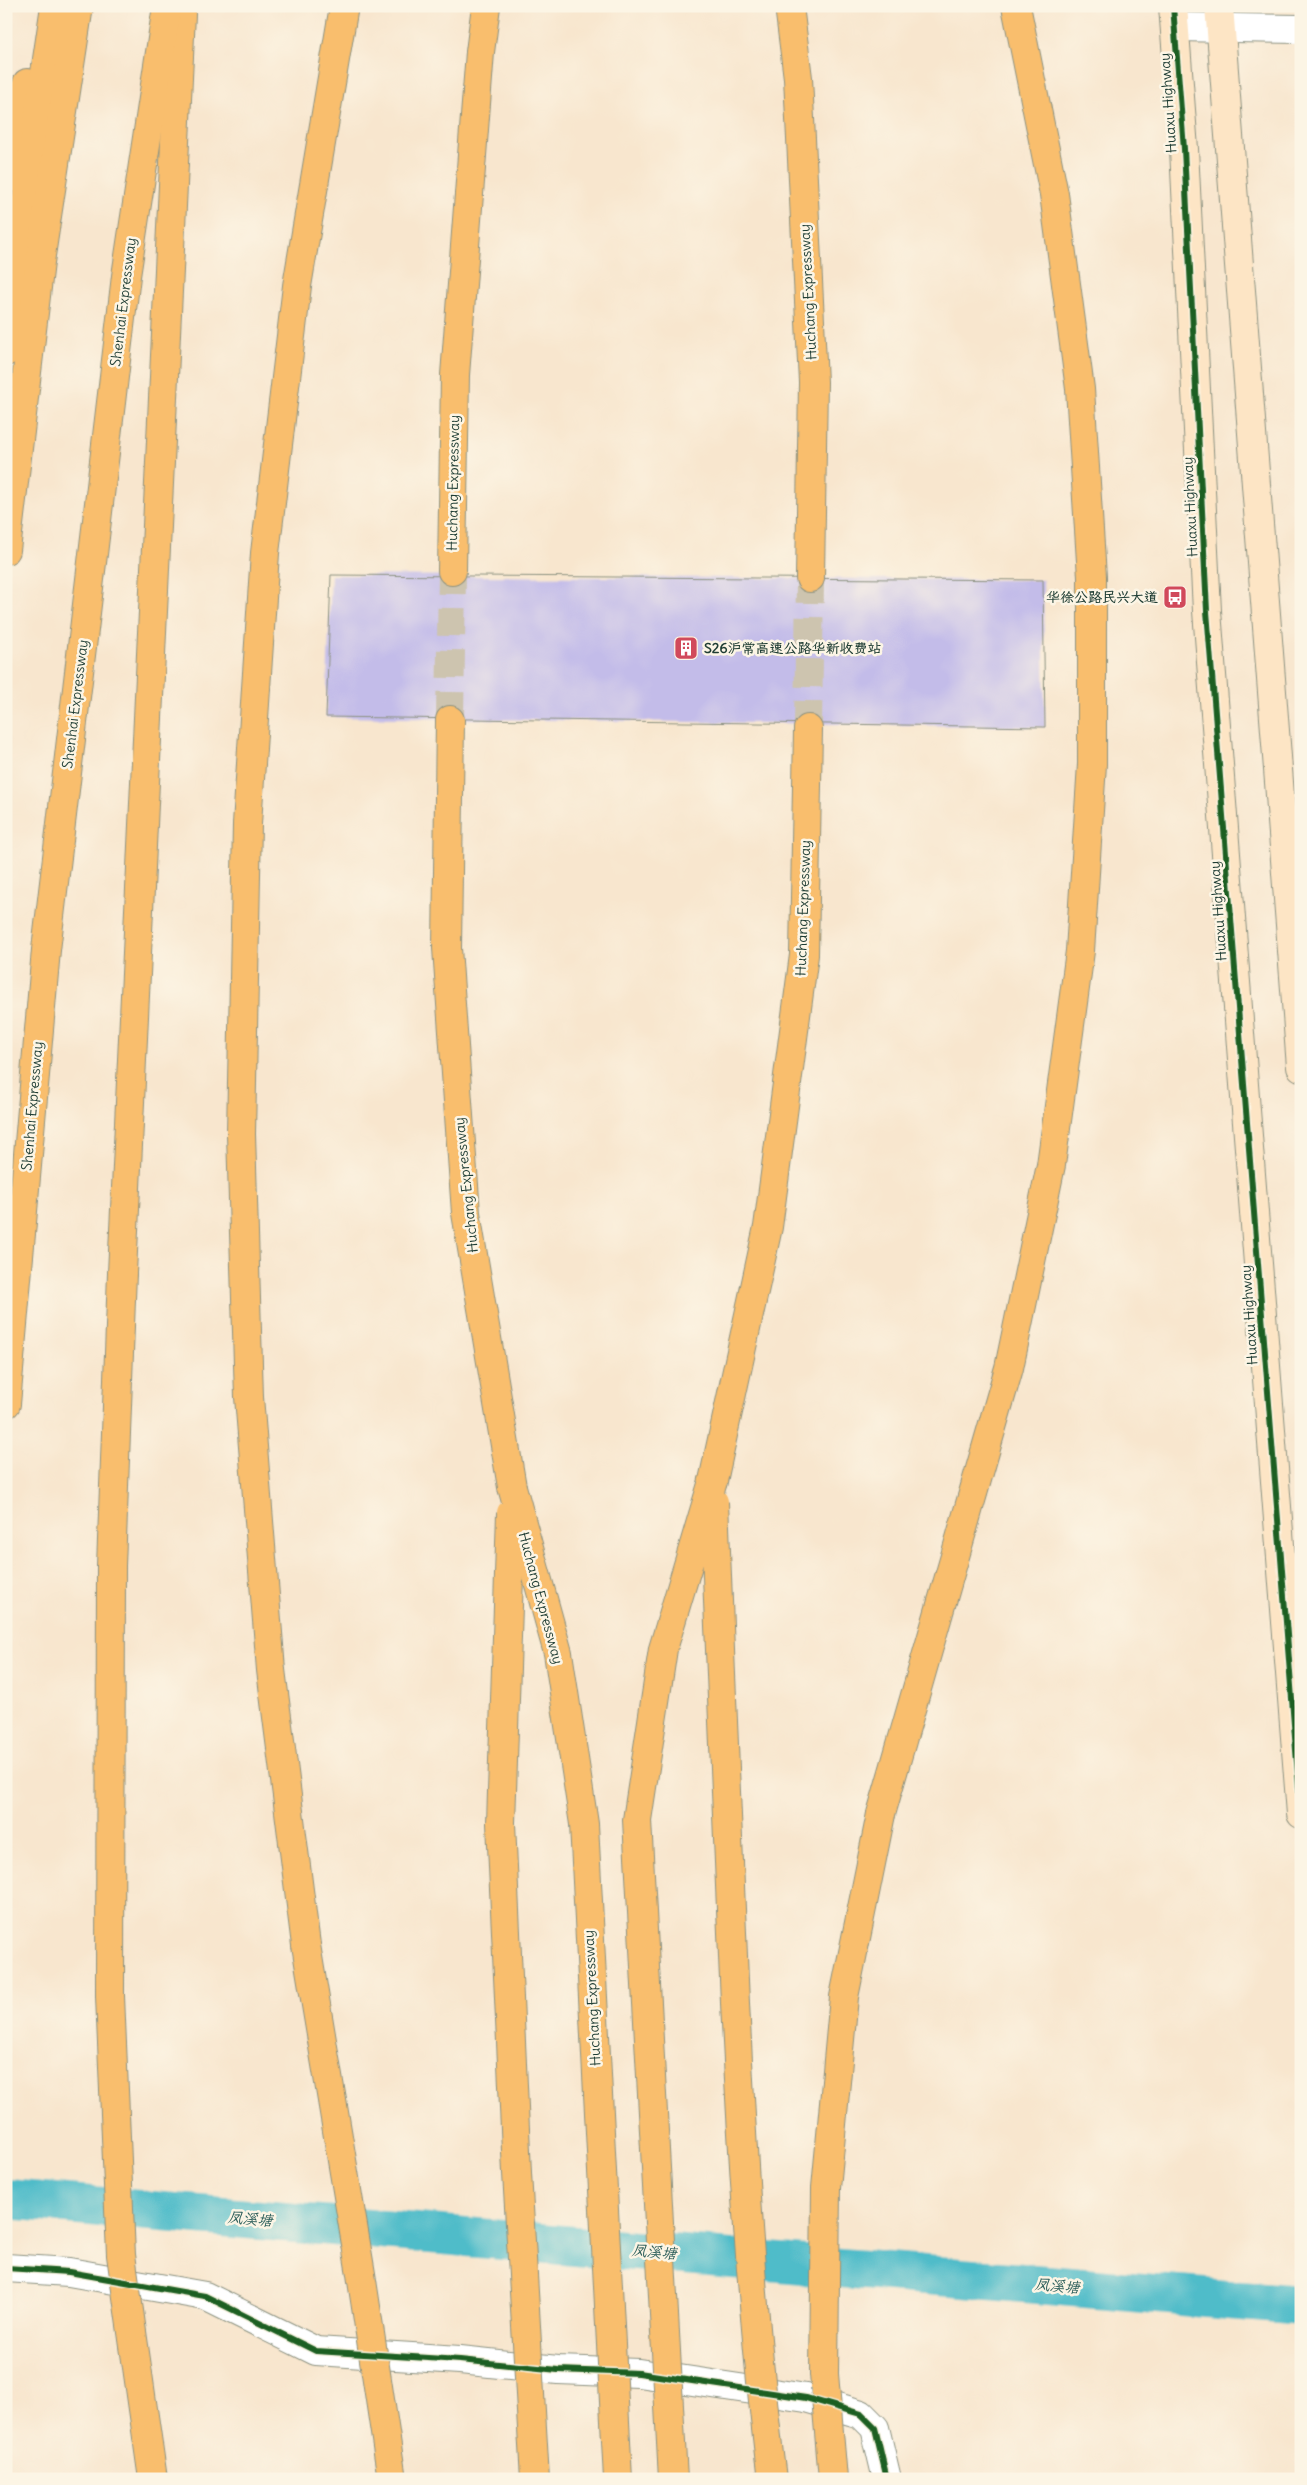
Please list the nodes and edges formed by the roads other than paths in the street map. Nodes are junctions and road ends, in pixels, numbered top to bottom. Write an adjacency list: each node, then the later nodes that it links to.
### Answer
1 (43, 6): 13 (highway)
2 (55, 6): 14 (highway)
3 (79, 6): 15 (highway)
4 (167, 6): 21 (highway, Shenhai Expressway)
5 (182, 6): 26 (highway, bridge)
6 (344, 6): 27 (highway, bridge)
7 (486, 6): 16 (highway, Huchang Expressway)
8 (789, 6): 17 (highway, Huchang Expressway)
9 (1016, 6): 32 (highway, bridge)
10 (1174, 17): 11 (street); 24 (street, Huaxu Highway)
11 (1220, 17): 12 (street); 20 (street)
12 (1301, 29)
13 (6, 179)
14 (6, 352)
15 (6, 550)
16 (452, 571)
17 (810, 578)
18 (450, 720): 23 (highway, Huchang Expressway)
19 (808, 729): 22 (highway, Huchang Expressway)
20 (1301, 1067)
21 (6, 1404)
22 (714, 1481): 30 (highway, Huchang Expressway, bridge); 31 (highway, bridge)
23 (512, 1487): 28 (highway, bridge); 29 (highway, Huchang Expressway, bridge)
24 (1301, 1814)
25 (6, 2268): 33 (street)
26 (154, 2479)
27 (392, 2479)
28 (535, 2479)
29 (618, 2479)
30 (672, 2479)
31 (772, 2479)
32 (833, 2479)
33 (887, 2479)

